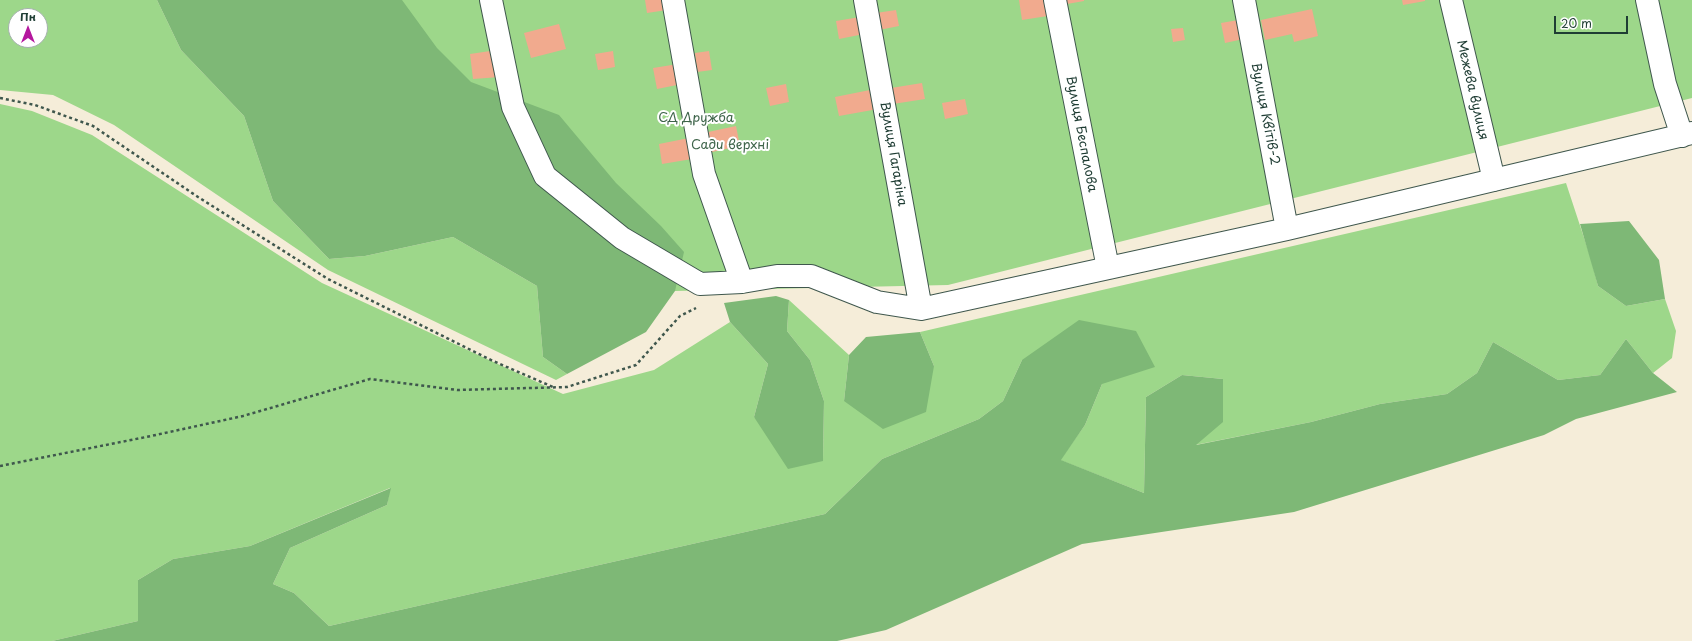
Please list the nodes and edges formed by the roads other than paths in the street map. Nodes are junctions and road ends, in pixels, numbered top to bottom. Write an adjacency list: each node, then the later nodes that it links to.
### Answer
1 (491, 0): 12 (street)
2 (673, 0): 12 (street)
3 (865, 0): 13 (street, Вулиця Гагаріна)
4 (1056, 0): 11 (street, Вулиця Беспалова)
5 (1244, 0): 10 (street, Вулиця Квітів-2)
6 (1451, 0): 9 (street, Межева вулиця)
7 (1647, 0): 8 (street)
8 (1687, 134): 9 (street)
9 (1494, 180): 10 (street)
10 (1287, 229): 11 (street)
11 (1108, 268): 13 (street)
12 (742, 282): 13 (street)
13 (921, 309)

